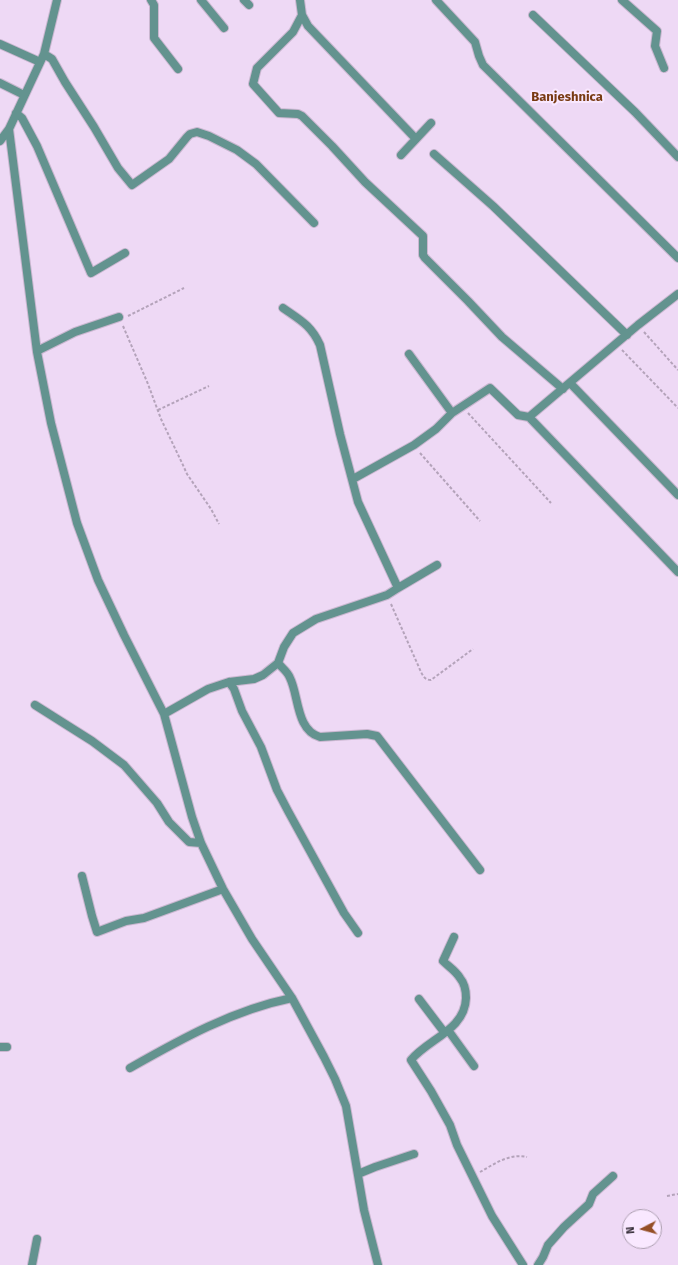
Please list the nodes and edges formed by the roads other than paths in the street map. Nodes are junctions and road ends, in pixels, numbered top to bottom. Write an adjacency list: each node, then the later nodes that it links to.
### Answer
1 (57, 0): 11 (street)
2 (151, 0): 14 (street)
3 (200, 0): 9 (street)
4 (300, 0): 7 (street)
5 (436, 0): 27 (street)
6 (622, 0): 13 (street)
7 (302, 15): 20 (street); 35 (street)
8 (533, 15): 24 (street)
9 (224, 28)
10 (0, 44): 12 (street)
11 (44, 54): 12 (street); 25 (street)
12 (40, 62): 16 (street)
13 (664, 68)
14 (178, 69)
15 (0, 83): 16 (street)
16 (24, 95): 17 (street)
17 (16, 113): 19 (street); 26 (street)
18 (431, 123): 20 (street)
19 (9, 129): 21 (street); 32 (street)
20 (416, 140): 23 (street)
21 (0, 141)
22 (434, 154): 31 (street)
23 (401, 155)
24 (678, 157)
25 (314, 223)
26 (125, 253)
27 (678, 258)
28 (678, 294): 31 (street)
29 (283, 308): 38 (street)
30 (119, 317): 32 (street)
31 (627, 335): 34 (street)
32 (37, 351): 46 (street)
33 (409, 354): 36 (street)
34 (570, 383): 35 (street); 39 (street)
35 (563, 389): 37 (street)
36 (452, 413): 37 (street); 38 (street)
37 (530, 417): 41 (street)
38 (353, 479): 42 (street)
39 (678, 495)
40 (437, 565): 42 (street)
41 (678, 572)
42 (398, 588): 43 (street)
43 (278, 663): 44 (street); 48 (street)
44 (230, 682): 46 (street); 51 (street)
45 (35, 705): 47 (street)
46 (164, 714): 47 (street)
47 (201, 843): 50 (street)
48 (480, 870)
49 (82, 876): 50 (street)
50 (223, 889): 53 (street)
51 (358, 933)
52 (454, 938): 55 (street)
53 (292, 998): 57 (street); 59 (street)
54 (419, 999): 55 (street)
55 (446, 1031): 56 (street); 64 (street)
56 (474, 1066)
57 (130, 1068)
58 (414, 1154): 59 (street)
59 (358, 1174): 63 (street)
60 (613, 1176): 65 (street)
61 (37, 1240): 62 (street)
62 (32, 1265)
63 (378, 1265)
64 (523, 1265)
65 (538, 1265)

